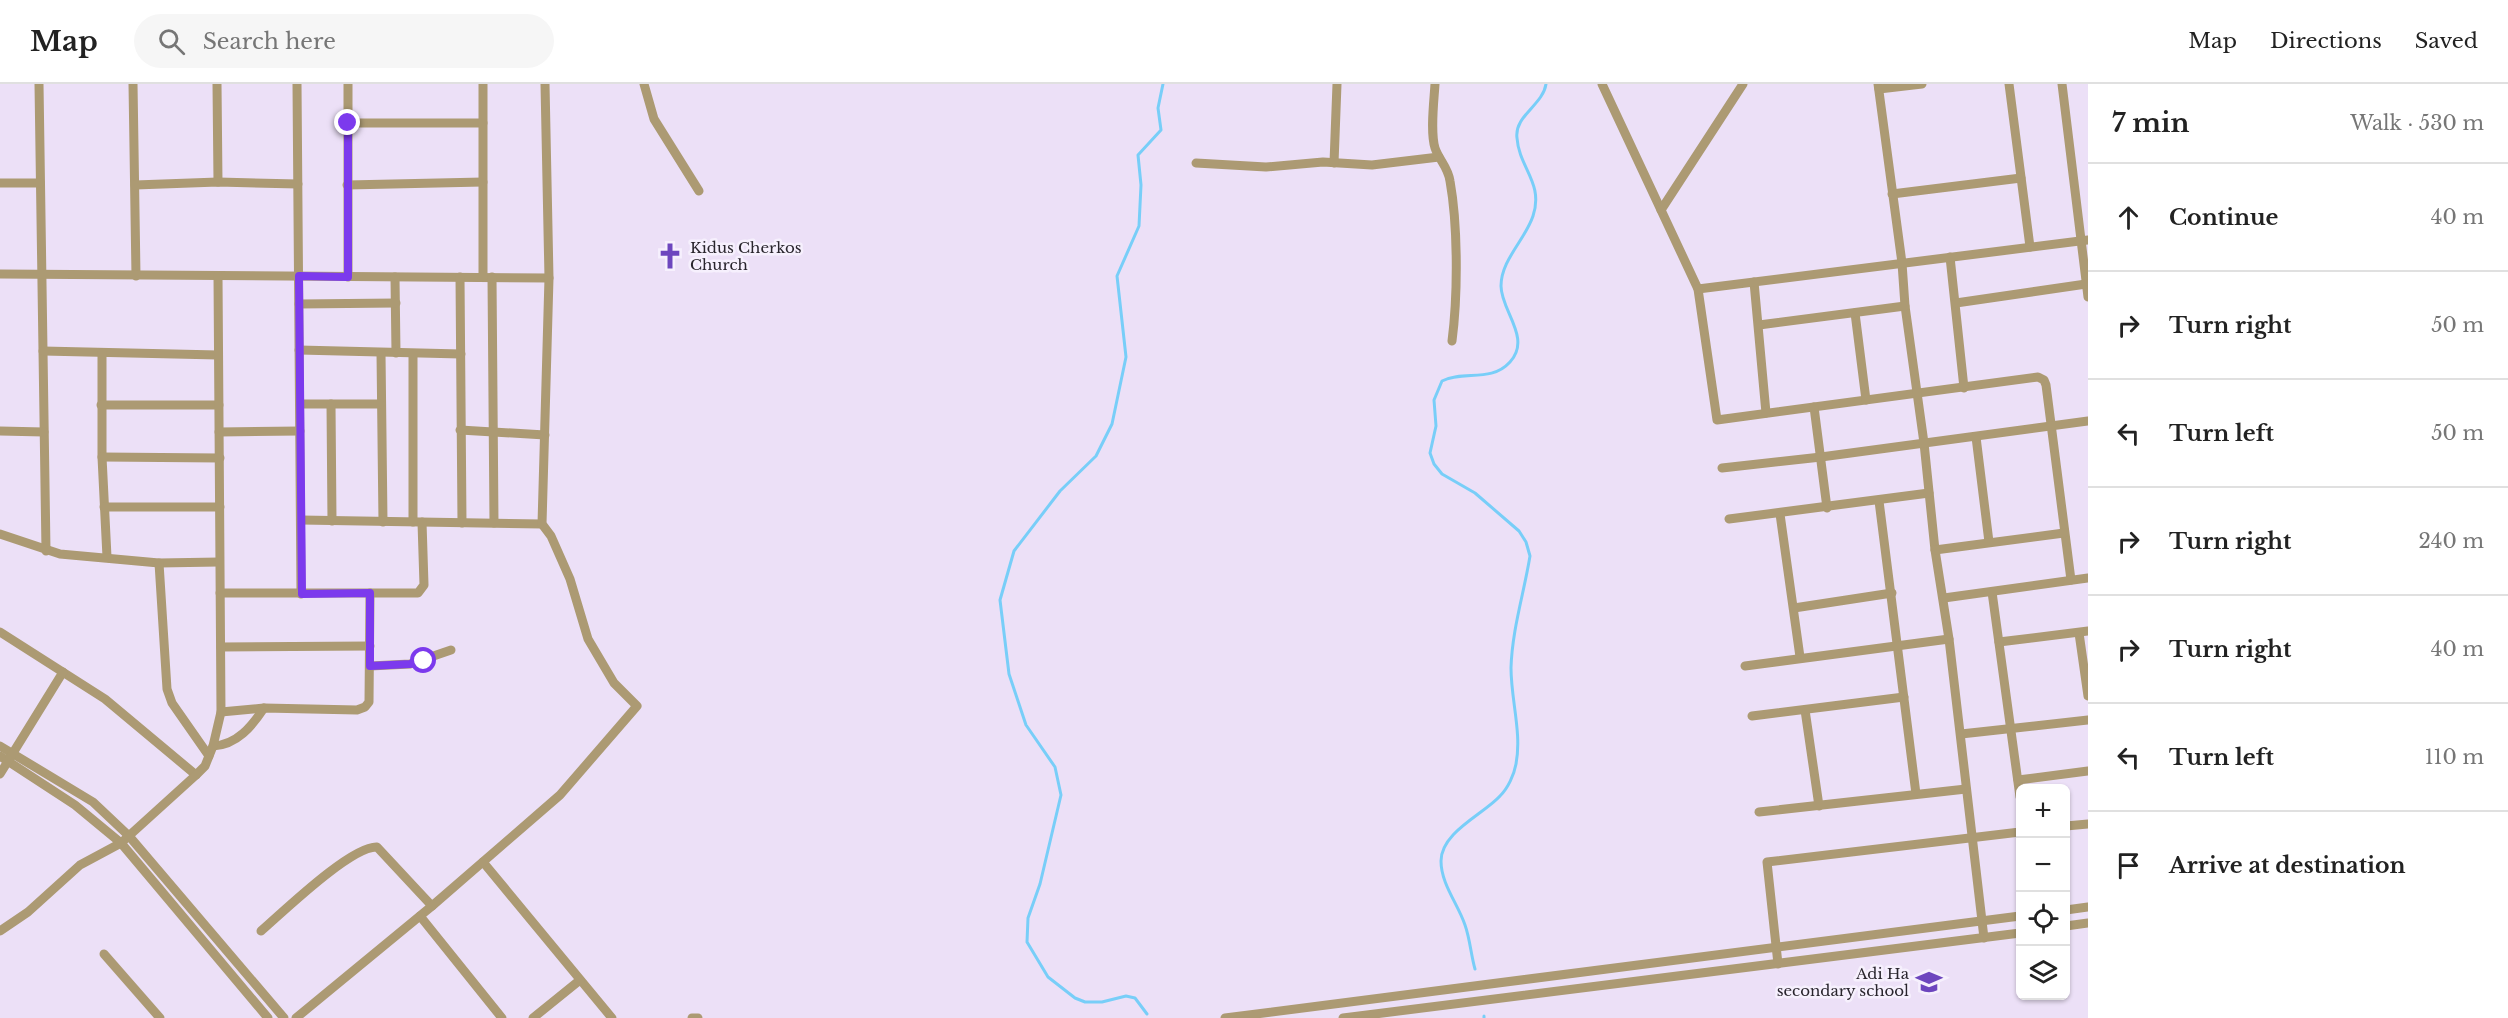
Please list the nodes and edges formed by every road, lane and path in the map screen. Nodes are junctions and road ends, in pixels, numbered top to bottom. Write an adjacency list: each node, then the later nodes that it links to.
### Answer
1 (39, 84): 26 (street)
2 (133, 84): 28 (street)
3 (217, 84): 23 (street)
4 (297, 84): 27 (street)
5 (348, 84): 17 (street)
6 (483, 84): 18 (street)
7 (545, 84): 46 (street)
8 (644, 84): 30 (street)
9 (1337, 84): 21 (street)
10 (1435, 84): 19 (street)
11 (1602, 84): 32 (street)
12 (1743, 84): 32 (street)
13 (1922, 84): 16 (street)
14 (2009, 84): 22 (street)
15 (2062, 84): 33 (street)
16 (1878, 87): 31 (street)
17 (348, 123): 18 (street); 29 (street)
18 (483, 123): 24 (street)
19 (1439, 157): 21 (street); 57 (street)
20 (1196, 163): 21 (street)
21 (1334, 163)
22 (2021, 178): 31 (street); 34 (street)
23 (218, 182): 27 (street); 28 (street)
24 (483, 182): 29 (street); 45 (street)
25 (0, 183): 26 (street)
26 (40, 183): 38 (street)
27 (298, 184): 41 (street)
28 (135, 185): 39 (street)
29 (347, 185): 42 (street)
30 (699, 191)
31 (1892, 194): 36 (street)
32 (1661, 210): 49 (street)
33 (2085, 240): 34 (street); 48 (street)
34 (2030, 247): 35 (street)
35 (1950, 257): 36 (street); 52 (street)
36 (1902, 263): 47 (street); 54 (street)
37 (0, 274): 38 (street)
38 (41, 275): 39 (street); 59 (street)
39 (136, 276): 40 (street)
40 (218, 276): 41 (street); 65 (street)
41 (299, 276): 42 (street); 53 (street)
42 (348, 277): 43 (street)
43 (395, 277): 44 (street); 51 (street)
44 (460, 277): 45 (street); 64 (street)
45 (487, 277): 46 (street); 83 (street)
46 (549, 278): 84 (street)
47 (1754, 282): 49 (street); 56 (street)
48 (2086, 284): 50 (street); 52 (street)
49 (1698, 289): 75 (street)
50 (2088, 297)
51 (396, 303): 53 (street); 62 (street)
52 (1956, 303): 66 (street)
53 (299, 304): 58 (street)
54 (1905, 306): 55 (street); 67 (street)
55 (1855, 313): 56 (street); 68 (street)
56 (1758, 325): 75 (street)
57 (1452, 341)
58 (300, 350): 61 (street); 69 (street)
59 (43, 351): 60 (street); 81 (street)
60 (102, 352): 65 (street); 72 (street)
61 (381, 353): 62 (street); 71 (street)
62 (396, 353): 63 (street)
63 (412, 354): 64 (street); 101 (street)
64 (461, 354): 78 (street)
65 (218, 355): 73 (street)
66 (1964, 388): 67 (street); 77 (street)
67 (1917, 394): 68 (street); 86 (street)
68 (1866, 400): 74 (street)
69 (300, 404): 70 (street); 80 (street)
70 (331, 404): 71 (street); 99 (street)
71 (380, 404): 100 (street)
72 (101, 405): 73 (street); 87 (street)
73 (219, 405): 82 (street)
74 (1814, 407): 75 (street); 89 (street)
75 (1766, 413)
76 (2088, 421): 77 (street)
77 (2051, 426): 85 (street); 105 (street)
78 (460, 430): 83 (street); 102 (street)
79 (0, 431): 81 (street)
80 (300, 431): 82 (street); 98 (street)
81 (44, 432): 109 (street)
82 (219, 432): 88 (street)
83 (494, 432): 84 (street); 103 (street)
84 (545, 435): 104 (street)
85 (1976, 436): 86 (street); 107 (street)
86 (1924, 443): 89 (street); 91 (street)
87 (102, 457): 88 (street); 93 (street)
88 (220, 458): 94 (street)
89 (1821, 458): 90 (street); 95 (street)
90 (1722, 468)
91 (1929, 493): 92 (street); 108 (street)
92 (1879, 501): 95 (street); 118 (street)
93 (104, 507): 94 (street); 110 (street)
94 (220, 507): 111 (street)
95 (1827, 508): 96 (street)
96 (1780, 514): 97 (street); 121 (street)
97 (1729, 519)
98 (301, 520): 99 (street); 119 (street)
99 (332, 521): 100 (street)
100 (383, 522): 101 (street)
101 (418, 522): 102 (street); 117 (street)
102 (462, 523): 103 (street)
103 (494, 524): 104 (street)
104 (542, 524): 164 (street)
105 (2064, 533): 107 (street); 114 (street)
106 (3, 538): 109 (street)
107 (1989, 542): 108 (street)
108 (1935, 550): 120 (street)
109 (46, 551): 110 (street)
110 (106, 557): 112 (street)
111 (219, 562): 112 (street); 116 (street)
112 (159, 563): 145 (street)
113 (2088, 578): 114 (street)
114 (2071, 580): 115 (street)
115 (1992, 592): 120 (street); 125 (street)
116 (220, 593): 119 (street); 128 (street)
117 (370, 593): 119 (street); 127 (street)
118 (1892, 593): 121 (street); 126 (street)
119 (302, 594)
120 (1944, 598): 124 (street)
121 (1794, 608): 130 (street)
122 (0, 632): 133 (street)
123 (2084, 632): 125 (street); 134 (street)
124 (1949, 639): 126 (street); 142 (street)
125 (1999, 642): 141 (street)
126 (1899, 645): 130 (street); 135 (street)
127 (370, 646): 128 (street); 131 (street)
128 (221, 647): 138 (street)
129 (451, 650): 131 (street)
130 (1800, 657): 132 (street)
131 (370, 666): 136 (street)
132 (1744, 666)
133 (63, 672): 146 (street); 149 (street)
134 (2088, 696)
135 (1904, 697): 137 (street); 154 (street)
136 (264, 708): 138 (street); 144 (street)
137 (1805, 710): 139 (street); 156 (street)
138 (221, 712): 144 (street)
139 (1752, 716)
140 (2088, 720): 141 (street)
141 (2010, 730): 142 (street); 150 (street)
142 (1961, 734): 152 (street)
143 (0, 746): 146 (street)
144 (213, 746): 145 (street)
145 (209, 756): 149 (street)
146 (8, 757): 148 (street); 153 (street); 155 (street)
147 (2088, 771): 150 (street)
148 (0, 774)
149 (196, 775): 161 (street)
150 (2018, 780): 151 (street)
151 (2018, 784)
152 (1966, 789): 154 (street); 162 (street)
153 (81, 794): 155 (street); 161 (street)
154 (1916, 795): 156 (street)
155 (75, 805): 163 (street)
156 (1819, 806): 157 (street)
157 (1759, 812)
158 (2088, 824): 159 (street)
159 (2070, 826)
160 (2016, 833): 162 (street)
161 (129, 836): 163 (street); 168 (street)
162 (1971, 839): 171 (street); 178 (street)
163 (120, 843): 168 (street); 174 (street)
164 (483, 862): 165 (street); 184 (street)
165 (432, 906): 169 (street); 175 (street)
166 (2088, 908): 167 (street)
167 (2070, 910)
168 (189, 916): 180 (street); 182 (street)
169 (420, 916): 191 (street); 192 (street)
170 (2016, 917): 171 (street)
171 (1982, 921): 177 (street); 178 (street)
172 (2088, 923): 173 (street)
173 (2070, 925)
174 (0, 931)
175 (261, 931)
176 (2016, 934): 177 (street)
177 (1984, 938): 181 (street)
178 (1777, 948): 181 (street); 183 (street)
179 (104, 954): 188 (street)
180 (236, 962): 182 (street); 190 (street)
181 (1778, 964): 185 (street)
182 (227, 969): 189 (street)
183 (1590, 971): 185 (street); 186 (street)
184 (580, 980): 193 (street); 194 (street)
185 (1593, 986): 187 (street)
186 (1382, 999): 187 (street); 197 (street)
187 (1385, 1012): 198 (street)
188 (160, 1018)
189 (268, 1018)
190 (284, 1018)
191 (296, 1018)
192 (502, 1018)
193 (533, 1018)
194 (612, 1018)
195 (692, 1018): 196 (street)
196 (698, 1018)
197 (1225, 1018)
198 (1343, 1018)

